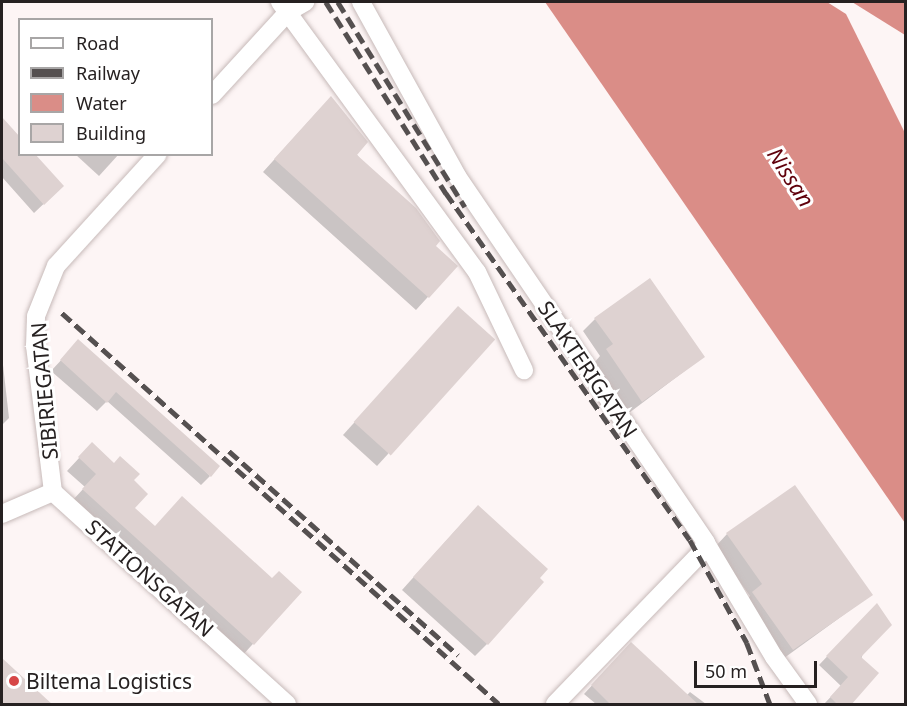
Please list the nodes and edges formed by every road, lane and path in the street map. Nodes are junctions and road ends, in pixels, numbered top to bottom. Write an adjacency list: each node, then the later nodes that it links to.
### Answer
1 (305, 2): 3 (street)
2 (361, 2): 9 (street, SLAKTERIGATAN)
3 (284, 7): 4 (street); 6 (street)
4 (213, 94)
5 (156, 156): 7 (street, SIBIRIEGATAN)
6 (524, 370)
7 (53, 492): 8 (street); 10 (street, STATIONSGATAN)
8 (2, 514)
9 (706, 543): 11 (street); 12 (street, SLAKTERIGATAN)
10 (286, 705)
11 (555, 705)
12 (808, 705)

